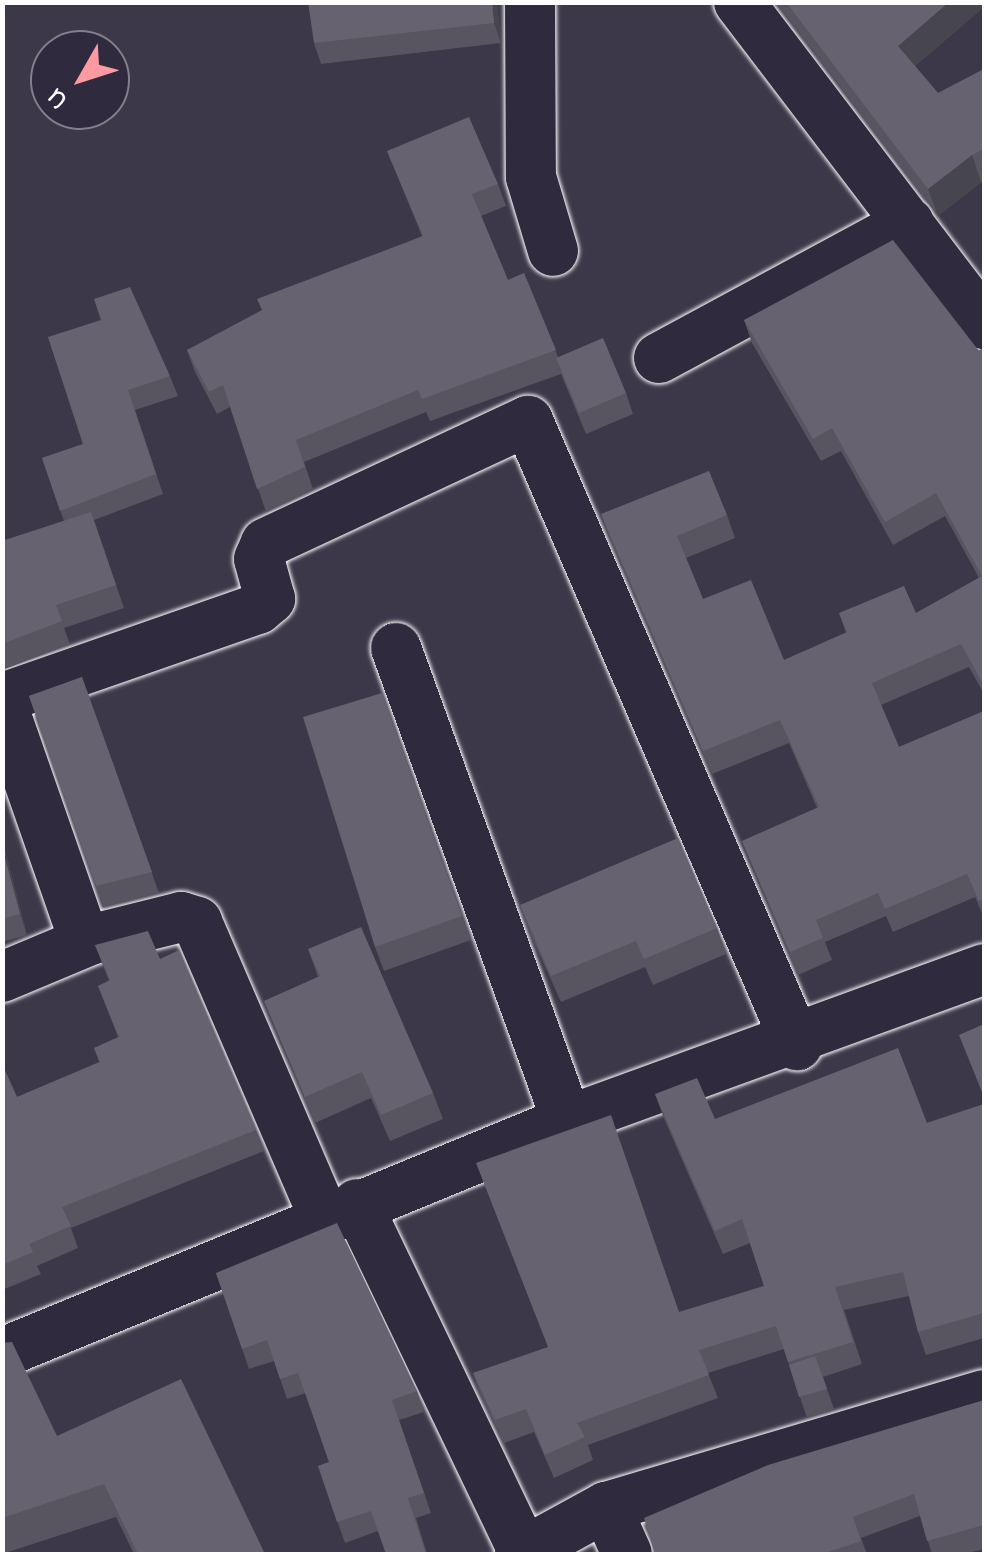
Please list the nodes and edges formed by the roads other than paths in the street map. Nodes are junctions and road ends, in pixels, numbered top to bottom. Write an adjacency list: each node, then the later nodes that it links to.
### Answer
1 (530, 2): 4 (street)
2 (739, 2): 3 (street)
3 (909, 224): 5 (street); 6 (street)
4 (553, 251)
5 (984, 324)
6 (658, 358)
7 (396, 648): 13 (street)
8 (2, 701): 9 (street); 12 (street)
9 (93, 939): 11 (street); 14 (street)
10 (984, 969): 12 (street)
11 (2, 977)
12 (797, 1045): 13 (street)
13 (568, 1122): 14 (street)
14 (340, 1211): 15 (street); 18 (street)
15 (2, 1353)
16 (984, 1395): 17 (street)
17 (606, 1507): 18 (street); 19 (street)
18 (522, 1553)
19 (626, 1554)

